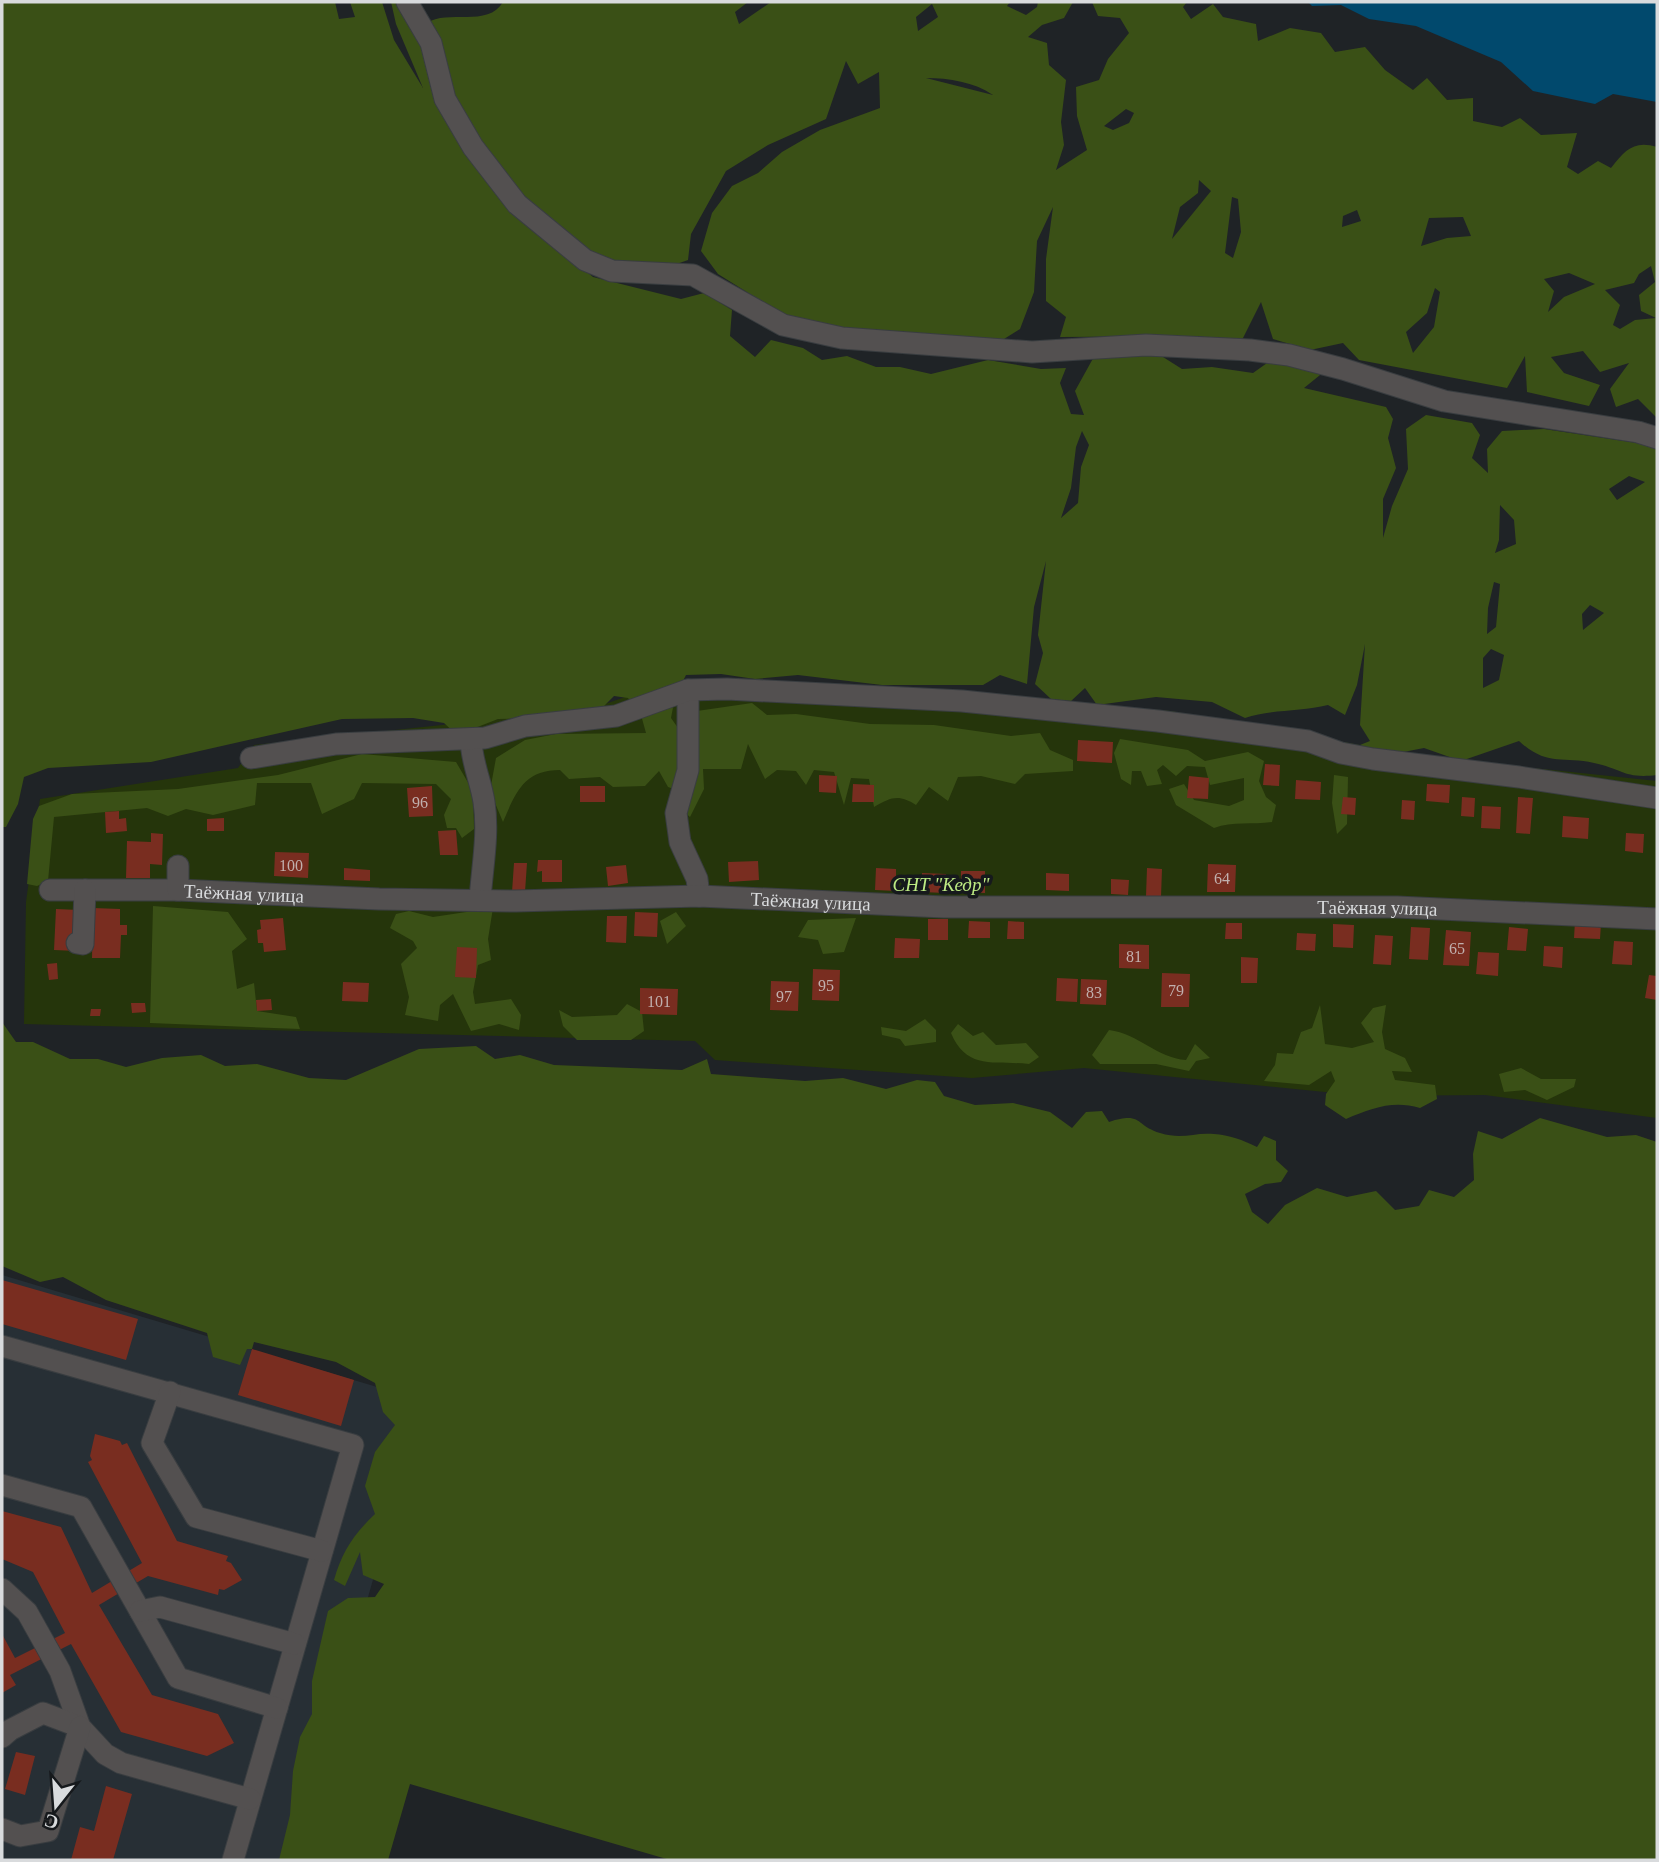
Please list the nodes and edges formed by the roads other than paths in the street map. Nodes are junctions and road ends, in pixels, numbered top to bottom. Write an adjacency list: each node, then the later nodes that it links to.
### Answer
1 (407, 2): 2 (street)
2 (1657, 438)
3 (688, 690): 4 (street); 6 (street); 11 (street)
4 (471, 739): 5 (street); 12 (street)
5 (251, 758)
6 (1657, 798)
7 (178, 866): 10 (street)
8 (50, 890): 9 (street, Таёжная улица)
9 (85, 890): 10 (street, Таёжная улица); 14 (street)
10 (178, 890): 12 (street, Таёжная улица)
11 (699, 895): 12 (street, Таёжная улица); 13 (street, Таёжная улица)
12 (480, 900)
13 (1657, 919)
14 (77, 943)
15 (2, 1346): 16 (street)
16 (170, 1392): 18 (street); 18 (street)
17 (2, 1485): 20 (street)
18 (322, 1551): 21 (street)
19 (2, 1590): 23 (street)
20 (140, 1611): 21 (street); 22 (street)
21 (295, 1644): 22 (street)
22 (277, 1708): 25 (street)
23 (80, 1727): 24 (street); 25 (street); 26 (street)
24 (2, 1737)
25 (250, 1799): 27 (street)
26 (2, 1829)
27 (233, 1860)

